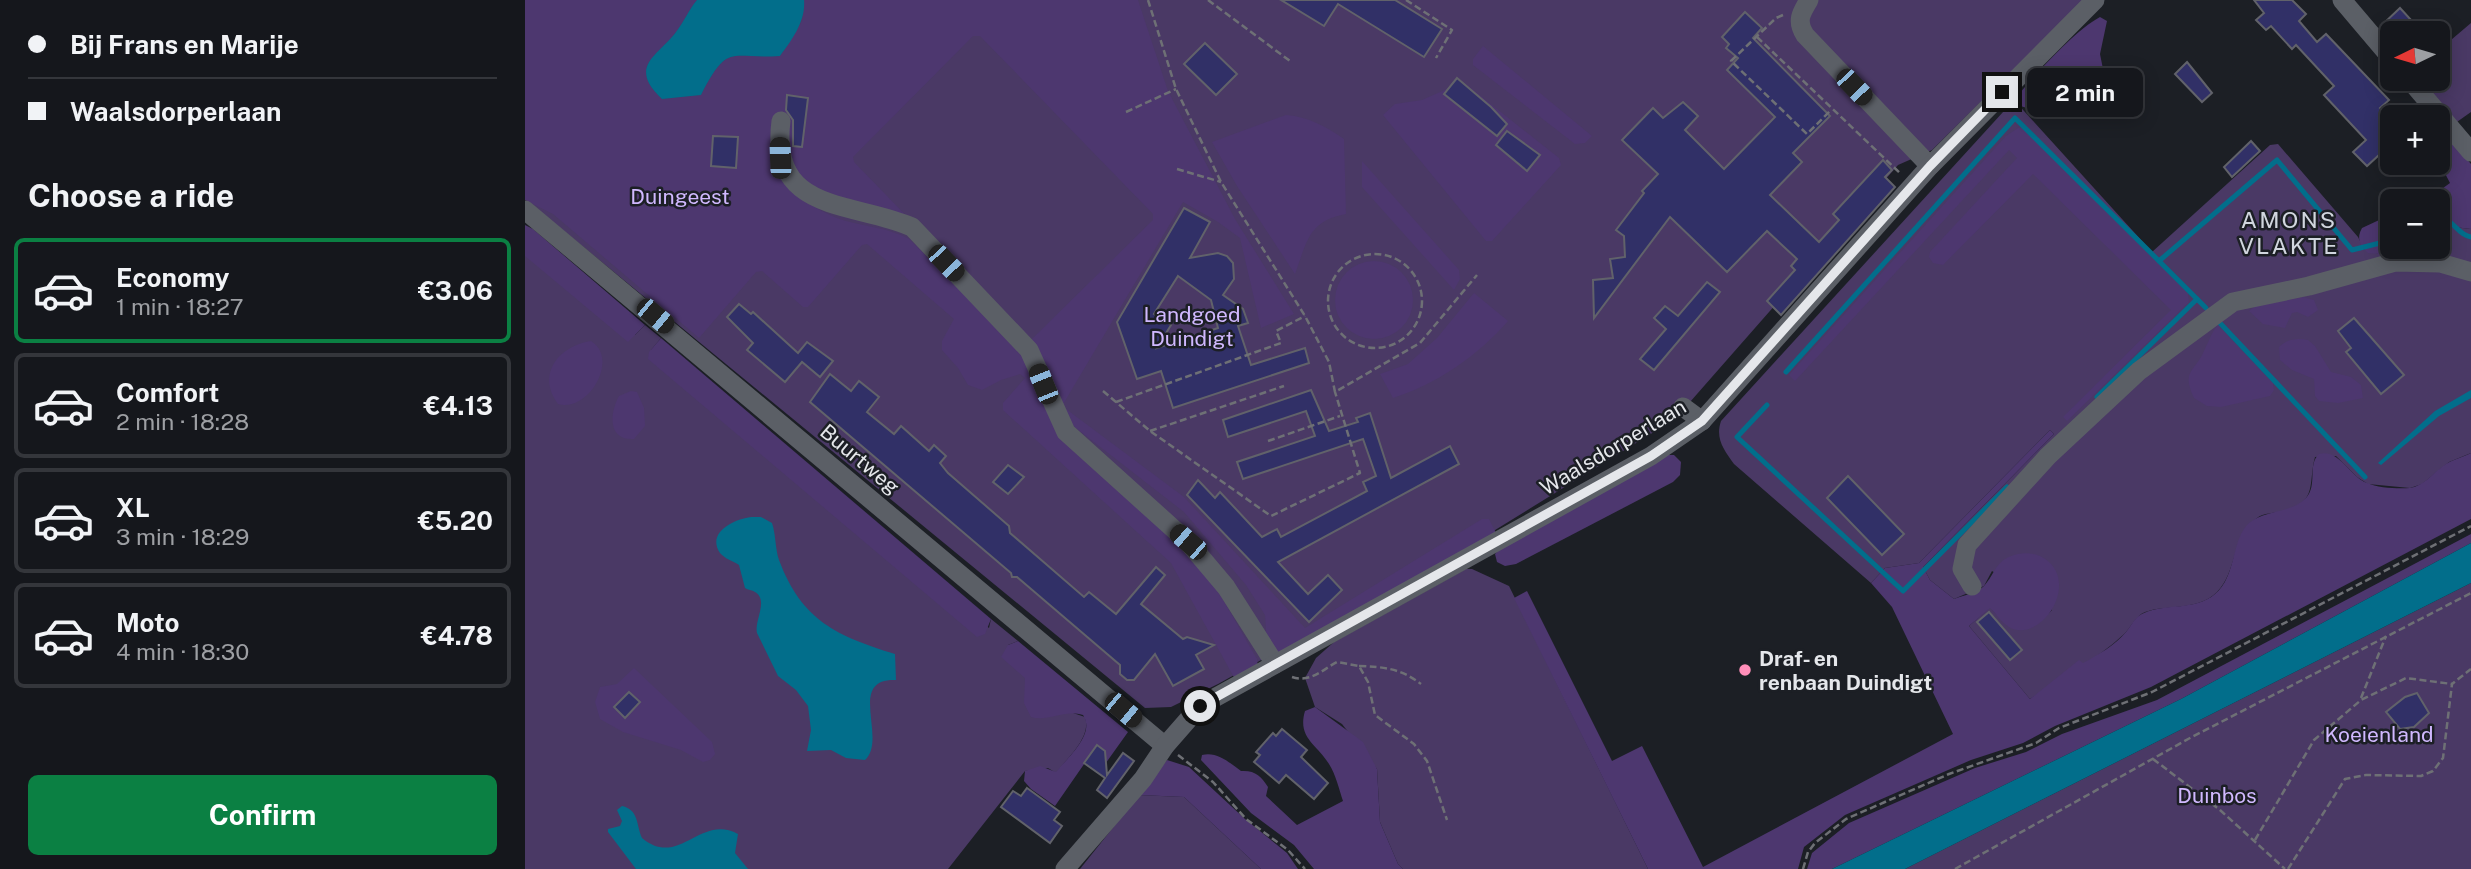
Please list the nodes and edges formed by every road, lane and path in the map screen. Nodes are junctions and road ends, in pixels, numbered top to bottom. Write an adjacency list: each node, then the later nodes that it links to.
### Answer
1 (1148, 0): 11 (path)
2 (1208, 0): 10 (path)
3 (1406, 0): 9 (path)
4 (2095, 0): 17 (street, Waalsdorperlaan)
5 (2341, 0): 8 (street)
6 (1804, 8): 7 (path); 17 (street)
7 (1756, 37): 13 (path); 13 (path)
8 (2380, 46)
9 (1436, 58)
10 (1290, 61)
11 (1176, 89): 14 (path); 19 (path)
12 (2419, 91): 16 (street)
13 (1831, 110): 20 (path)
14 (1126, 112)
15 (781, 121): 39 (street)
16 (2471, 152)
17 (1930, 166): 20 (street, Waalsdorperlaan)
18 (1177, 169): 19 (path)
19 (1221, 182): 24 (path)
20 (1913, 185): 32 (street, Waalsdorperlaan)
21 (525, 209): 45 (street, Buurtweg)
22 (2471, 272): 36 (street)
23 (1477, 275): 28 (path)
24 (1305, 316): 28 (path); 29 (path)
25 (1402, 340): 25 (path)
26 (1284, 386): 33 (path)
27 (1103, 391): 29 (path)
28 (1335, 392): 31 (path)
29 (1116, 401): 33 (path)
30 (1683, 407): 32 (street)
31 (1341, 416): 33 (path); 34 (path)
32 (1702, 421): 39 (street, Waalsdorperlaan)
33 (1150, 431)
34 (1268, 442)
35 (2471, 526): 52 (path)
36 (1972, 586)
37 (2471, 593): 38 (path)
38 (2386, 636): 44 (path); 46 (path)
39 (1277, 663): 40 (path); 45 (street, Waalsdorperlaan)
40 (1359, 666): 42 (path); 48 (path)
41 (2471, 669): 43 (path)
42 (1421, 684)
43 (2452, 684): 44 (path); 54 (path)
44 (2361, 700): 49 (path)
45 (1165, 746): 50 (street, Waalsdorperlaan)
46 (2153, 759): 49 (path); 53 (path)
47 (1194, 766): 51 (path)
48 (1447, 820)
49 (2255, 840): 54 (path)
50 (1065, 869)
51 (1305, 869)
52 (1803, 869)
53 (1955, 869)
54 (2286, 869)

